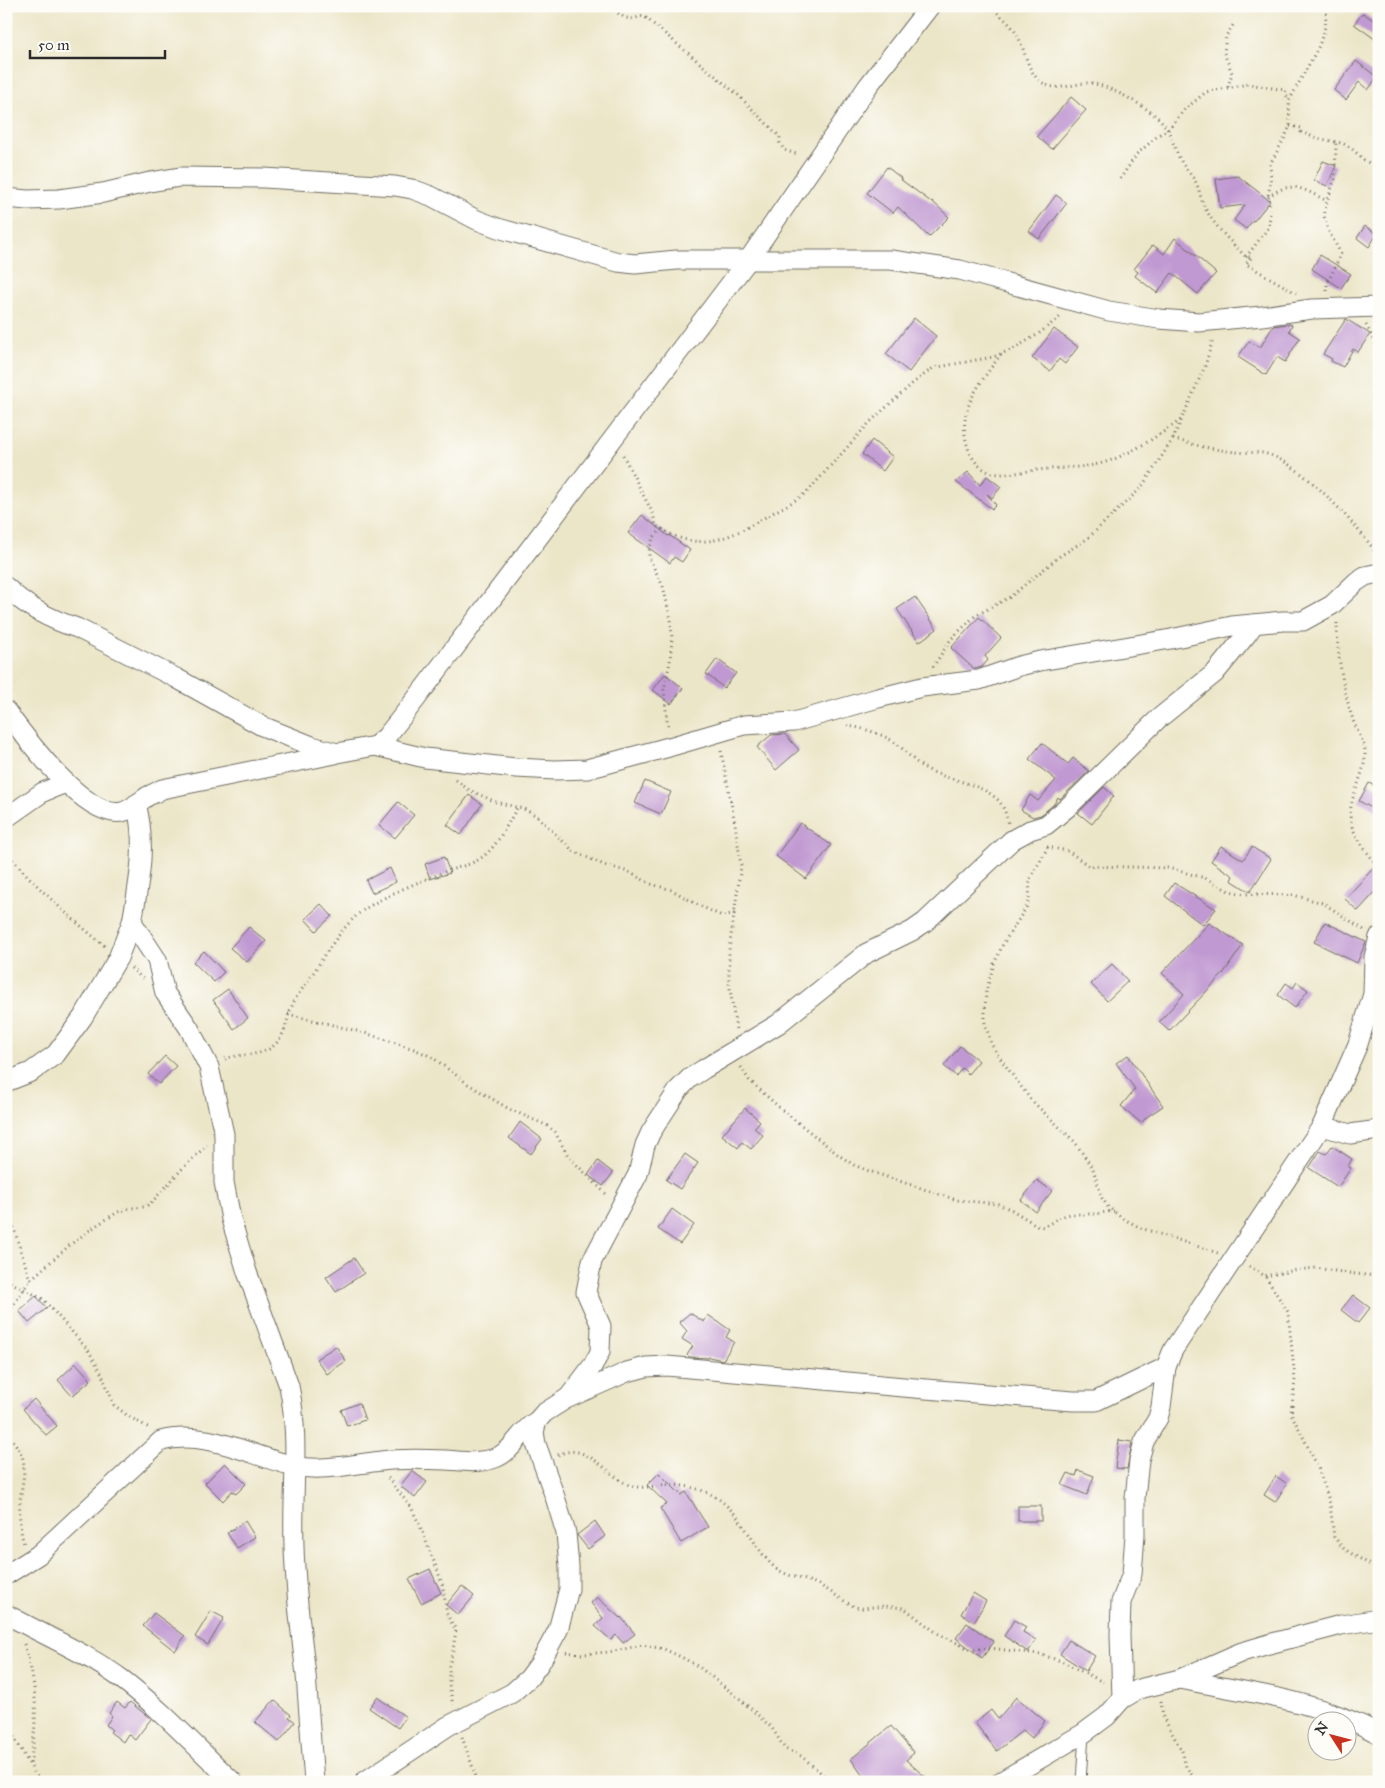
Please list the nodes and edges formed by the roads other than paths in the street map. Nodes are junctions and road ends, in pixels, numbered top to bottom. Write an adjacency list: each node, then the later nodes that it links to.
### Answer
1 (930, 6): 3 (street)
2 (6, 198): 3 (street)
3 (749, 259): 4 (street); 9 (street)
4 (1379, 307)
5 (1379, 572): 7 (street)
6 (6, 586): 10 (street)
7 (1254, 624): 9 (street); 20 (street)
8 (6, 711): 11 (street)
9 (375, 746): 10 (street)
10 (337, 753): 12 (street)
11 (66, 783): 12 (street); 13 (street)
12 (136, 804): 14 (street)
13 (6, 818)
14 (132, 922): 16 (street); 22 (street)
15 (1372, 934): 17 (street)
16 (6, 1082)
17 (1322, 1126): 18 (street); 19 (street)
18 (1379, 1130)
19 (1166, 1367): 20 (street); 27 (street)
20 (566, 1399): 21 (street)
21 (537, 1421): 22 (street); 32 (street)
22 (296, 1466): 23 (street); 31 (street)
23 (6, 1575)
24 (10, 1616): 30 (street)
25 (1379, 1619): 26 (street)
26 (1180, 1679): 27 (street); 29 (street)
27 (1122, 1699): 28 (street)
28 (1084, 1733): 33 (street); 34 (lane)
29 (1379, 1734)
30 (233, 1782)
31 (314, 1782)
32 (364, 1782)
33 (1000, 1782)
34 (1081, 1782)

